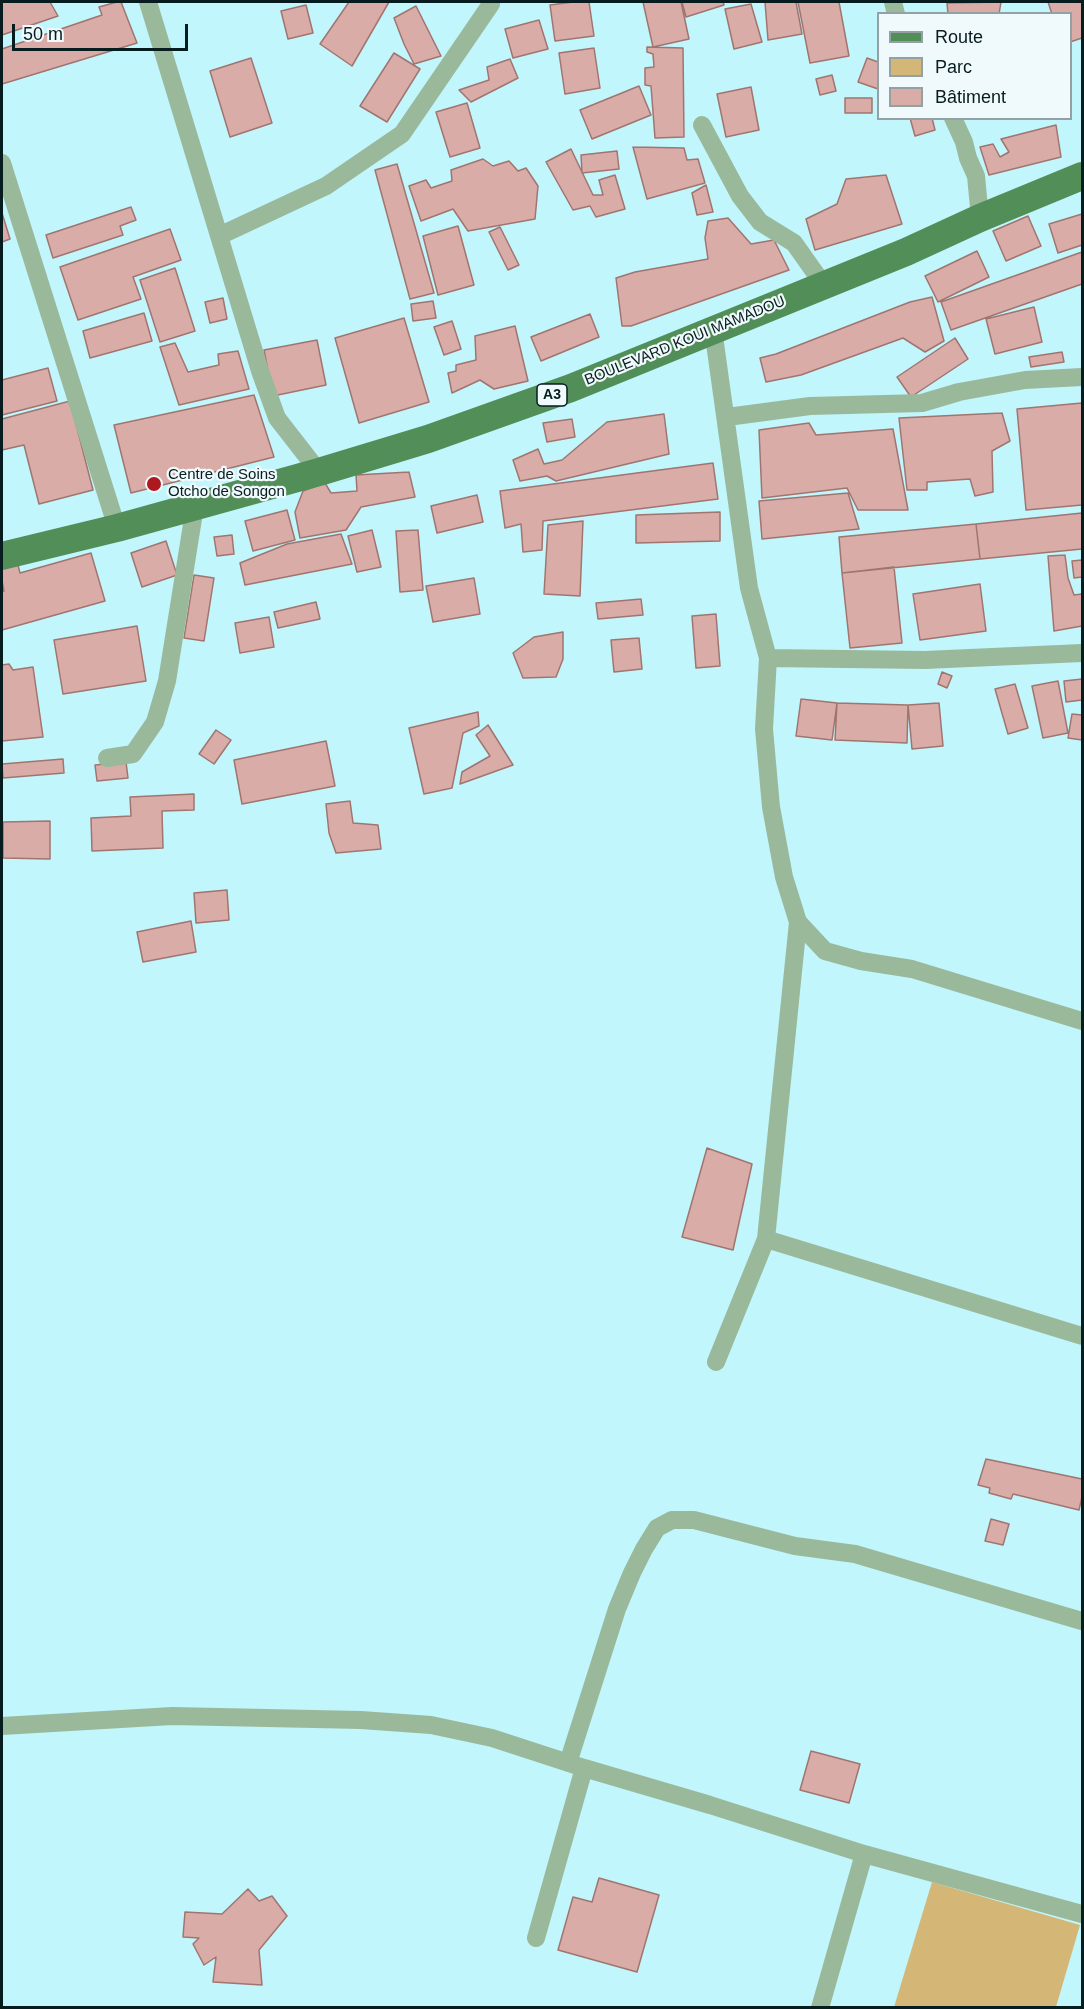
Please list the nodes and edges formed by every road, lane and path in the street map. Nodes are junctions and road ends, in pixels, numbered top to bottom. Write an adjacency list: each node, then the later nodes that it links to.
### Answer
1 (148, 2): 8 (street)
2 (491, 4): 8 (street)
3 (954, 120): 7 (street)
4 (702, 125): 9 (street)
5 (2, 163): 15 (street)
6 (1083, 176): 7 (main road, BOULEVARD KOUI MAMADOU / A3)
7 (980, 218): 9 (main road, BOULEVARD KOUI MAMADOU / A3)
8 (219, 236): 13 (street)
9 (824, 285): 10 (main road, BOULEVARD KOUI MAMADOU / A3)
10 (713, 329): 12 (street); 13 (main road, BOULEVARD KOUI MAMADOU / A3)
11 (1083, 377): 12 (street)
12 (727, 417): 18 (street)
13 (319, 472): 14 (main road, BOULEVARD KOUI MAMADOU / A3)
14 (195, 506): 15 (main road, BOULEVARD KOUI MAMADOU / A3); 19 (street)
15 (117, 528): 16 (main road, BOULEVARD KOUI MAMADOU / A3)
16 (2, 556)
17 (1083, 653): 18 (street)
18 (768, 658): 20 (street)
19 (107, 759)
20 (798, 922): 21 (street); 22 (street)
21 (1083, 1021)
22 (766, 1239): 23 (street); 24 (street)
23 (1083, 1336)
24 (717, 1362)
25 (1083, 1621): 27 (street)
26 (2, 1726): 27 (street)
27 (576, 1766): 28 (street); 30 (street)
28 (864, 1854): 29 (street); 31 (street)
29 (1083, 1914)
30 (536, 1938)
31 (820, 2007)

